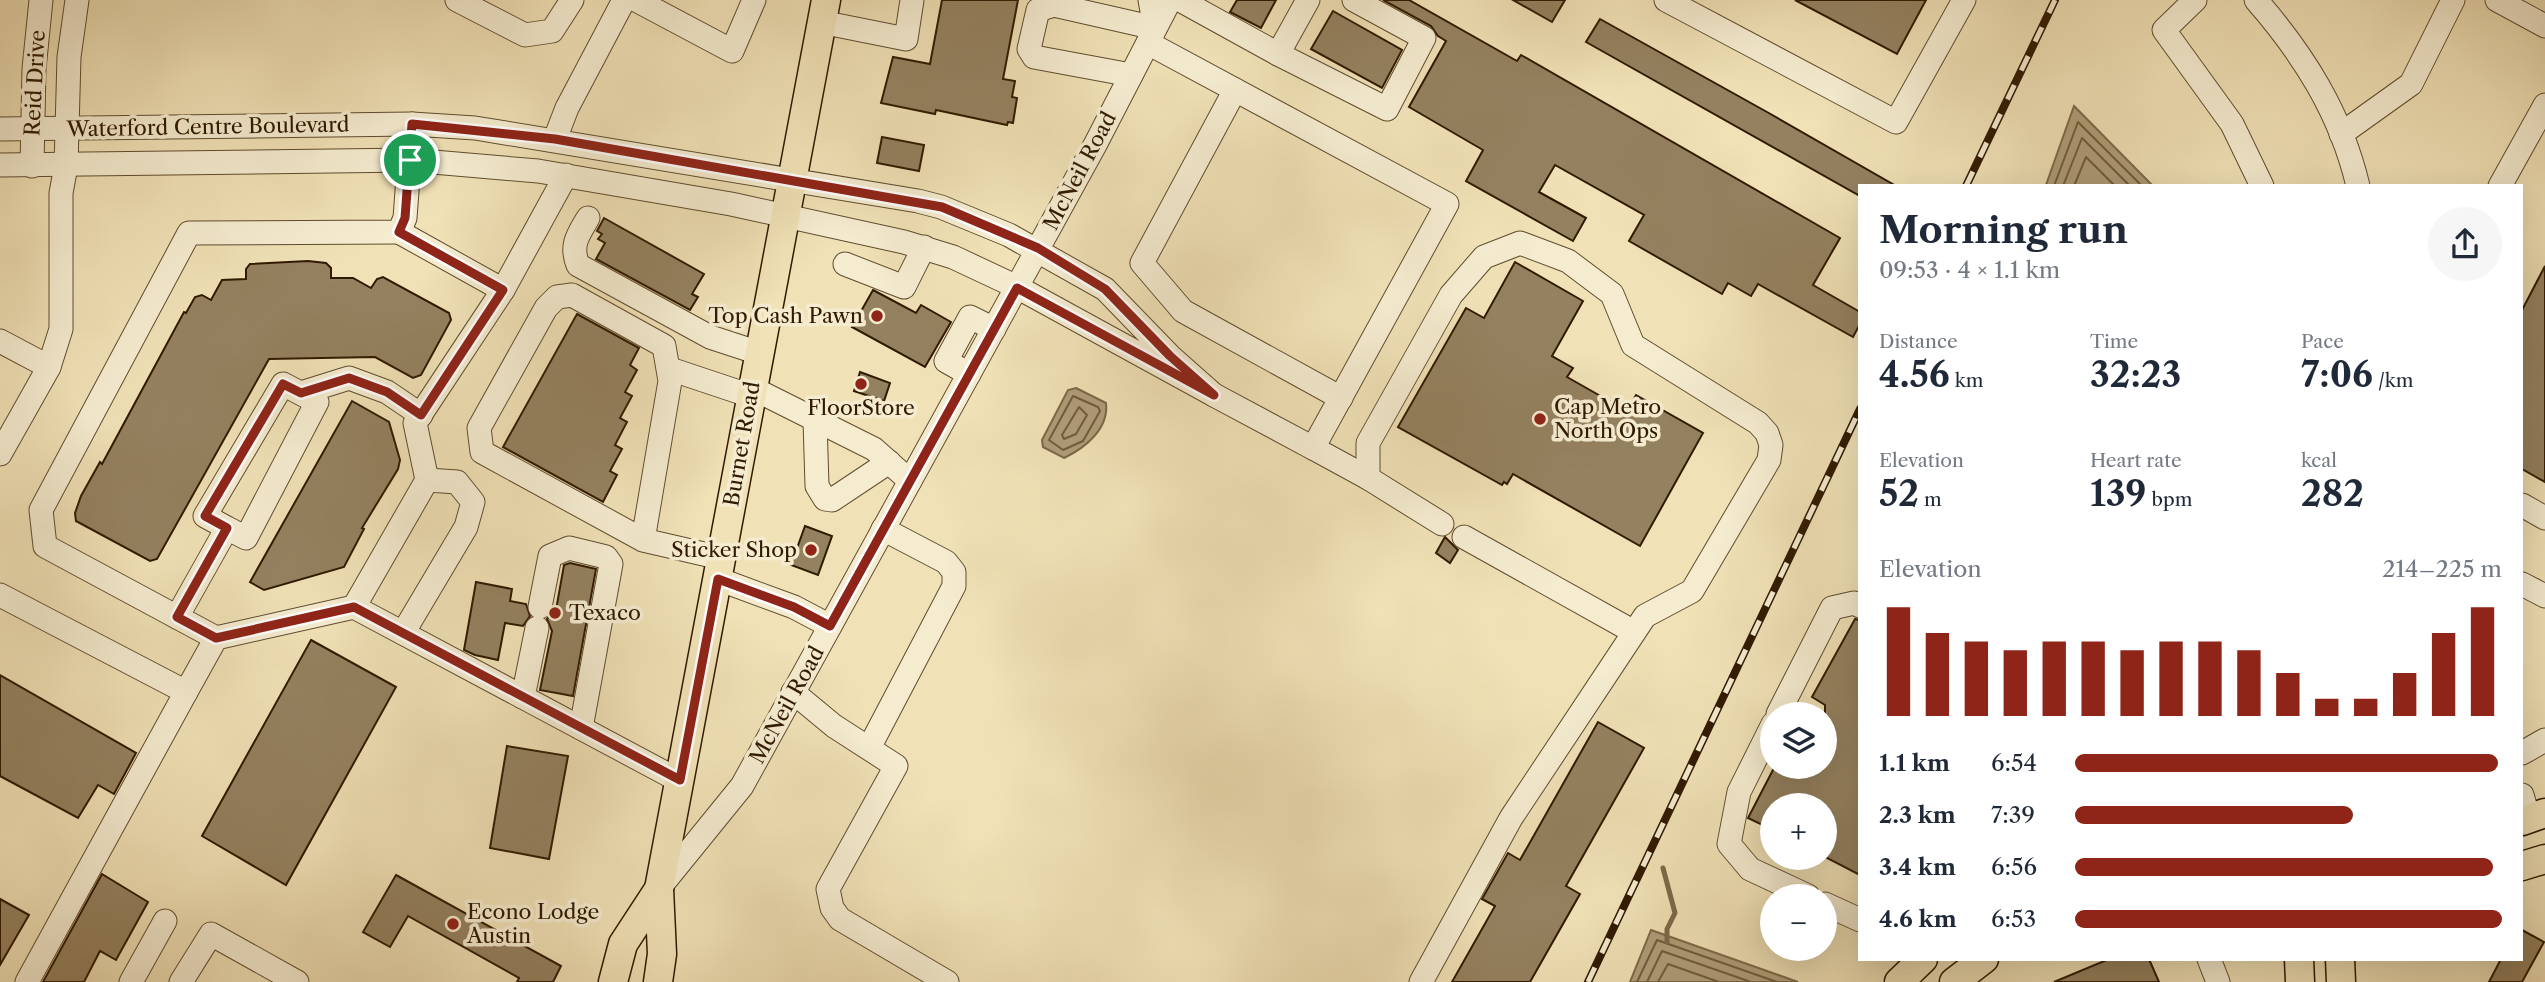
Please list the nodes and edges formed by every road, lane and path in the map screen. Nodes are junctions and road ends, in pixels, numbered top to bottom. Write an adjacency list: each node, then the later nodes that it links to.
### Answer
1 (41, 0): 30 (street, Reid Drive)
2 (77, 0): 28 (street, Reid Drive)
3 (457, 0): 4 (street)
4 (572, 0)
5 (624, 0): 32 (street)
6 (636, 0): 19 (street)
7 (912, 0): 20 (street)
8 (1150, 0): 22 (street)
9 (1170, 0): 22 (street, McNeil Road)
10 (1180, 0): 23 (street)
11 (1308, 0): 23 (street)
12 (1354, 0): 23 (street)
13 (1666, 0): 14 (street)
14 (1964, 0)
15 (2195, 0): 39 (street)
16 (2256, 0): 31 (street)
17 (2453, 0): 31 (street)
18 (2497, 0): 21 (street)
19 (749, 2)
20 (824, 11): 38 (main road, Burnet Road)
21 (2545, 26)
22 (1151, 35): 24 (street, McNeil Road); 24 (street); 25 (street)
23 (1278, 54)
24 (1131, 75): 46 (street, McNeil Road)
25 (1235, 90): 57 (street); 57 (street)
26 (2545, 105): 41 (street)
27 (412, 124): 28 (street, Waterford Centre Boulevard); 32 (street, Waterford Centre Boulevard); 33 (street)
28 (68, 128): 30 (street, Waterford Centre Boulevard); 36 (street, Reid Drive)
29 (0, 129): 30 (street, Waterford Centre Boulevard)
30 (32, 129): 35 (street, Reid Drive)
31 (2341, 134): 40 (street)
32 (555, 139): 38 (street, Waterford Centre Boulevard)
33 (410, 160): 36 (street, Waterford Centre Boulevard); 37 (street, Waterford Centre Boulevard); 44 (street)
34 (0, 165): 35 (street, Waterford Centre Boulevard)
35 (32, 166): 36 (street, Waterford Centre Boulevard)
36 (66, 166): 52 (street, Reid Drive)
37 (566, 175): 42 (street, Waterford Centre Boulevard); 49 (street)
38 (791, 179): 42 (main road, Burnet Road); 46 (street, Waterford Centre Boulevard)
39 (2262, 184)
40 (2357, 184)
41 (2501, 184)
42 (784, 215): 45 (street, Waterford Centre Boulevard); 51 (main road, Burnet Road)
43 (588, 218): 51 (street)
44 (399, 232): 49 (street); 79 (street)
45 (924, 247): 47 (street); 48 (street, Waterford Centre Boulevard)
46 (1038, 248): 48 (street, McNeil Road); 56 (street, Waterford Centre Boulevard)
47 (845, 264)
48 (1017, 288): 56 (street, Waterford Centre Boulevard); 65 (street, McNeil Road)
49 (503, 290): 58 (street)
50 (0, 341): 52 (street)
51 (759, 354): 54 (main road, Burnet Road)
52 (49, 367): 61 (street, Reid Drive)
53 (670, 369): 54 (street); 72 (street); 72 (street)
54 (752, 392): 59 (street); 73 (main road, Burnet Road)
55 (301, 393): 58 (street); 69 (street); 69 (street)
56 (1214, 395): 60 (street)
57 (1341, 398): 60 (street)
58 (421, 415): 64 (street)
59 (815, 421): 62 (street); 62 (street)
60 (1313, 448): 63 (street)
61 (0, 454)
62 (889, 462): 65 (street)
63 (1368, 478): 68 (street); 81 (street)
64 (427, 480): 78 (street); 82 (street)
65 (910, 481): 70 (street, McNeil Road)
66 (2523, 506): 67 (street)
67 (2545, 518)
68 (1442, 524)
69 (227, 528): 79 (street)
70 (883, 529): 80 (street, McNeil Road); 90 (street)
71 (1464, 537): 81 (street)
72 (643, 540): 73 (street)
73 (719, 568): 80 (street); 93 (main road, Burnet Road)
74 (2523, 585): 76 (street)
75 (0, 595): 84 (street)
76 (2545, 596)
77 (1858, 605): 87 (street)
78 (354, 607): 82 (street); 83 (street)
79 (177, 617): 83 (street)
80 (830, 626): 85 (street, McNeil Road)
81 (1634, 632): 112 (street)
82 (403, 633): 86 (street)
83 (216, 638): 84 (street)
84 (186, 692): 105 (street)
85 (793, 692): 90 (street); 97 (street, McNeil Road)
86 (523, 697): 88 (street); 88 (street)
87 (1784, 702)
88 (581, 728): 93 (street)
89 (2545, 740): 92 (street)
90 (869, 748): 111 (street)
91 (1760, 750): 96 (street)
92 (2523, 752)
93 (680, 780): 97 (main road, Burnet Road)
94 (2545, 859): 95 (main road)
95 (2523, 866)
96 (1782, 884)
97 (659, 889): 109 (main road, Burnet Road); 110 (main road, Burnet Road)
98 (1837, 909): 99 (street)
99 (1858, 919)
100 (165, 921): 106 (street)
101 (1981, 961): 113 (main road)
102 (2210, 961): 114 (street)
103 (2300, 961): 115 (main road)
104 (2340, 961): 116 (main road)
105 (27, 982)
106 (131, 982)
107 (181, 982): 108 (street)
108 (297, 982)
109 (613, 982)
110 (658, 982)
111 (947, 982)
112 (1421, 982)
113 (1954, 982)
114 (2217, 982)
115 (2300, 982)
116 (2342, 982)

